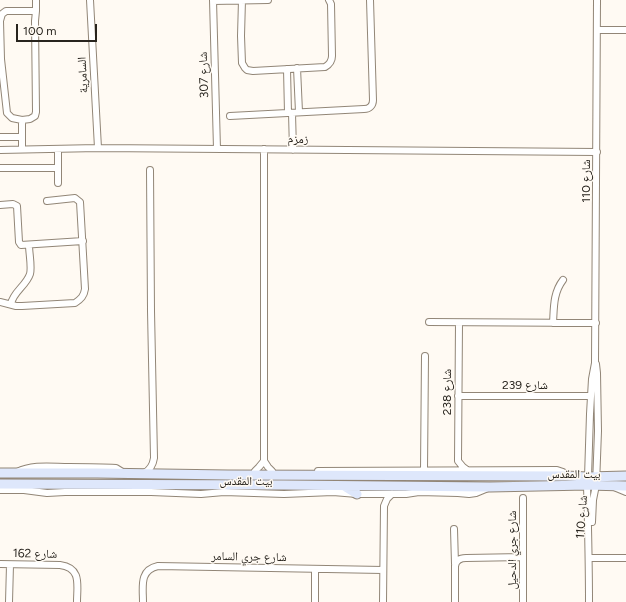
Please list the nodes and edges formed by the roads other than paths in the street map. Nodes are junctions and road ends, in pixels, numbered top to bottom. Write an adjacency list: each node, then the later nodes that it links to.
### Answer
1 (36, 0): 9 (street)
2 (90, 0): 19 (street, السامرية)
3 (242, 0): 4 (street); 8 (street); 13 (street)
4 (268, 0)
5 (329, 0): 12 (street)
6 (370, 0): 14 (street)
7 (597, 0): 10 (street, شارع 110)
8 (213, 1): 22 (street, شارع 307)
9 (36, 11): 16 (street); 16 (street)
10 (597, 30): 11 (street); 26 (street, شارع 110)
11 (626, 30)
12 (297, 68): 13 (street); 14 (street)
13 (287, 69): 14 (street)
14 (293, 112): 15 (street); 25 (street)
15 (230, 116)
16 (22, 120): 18 (street)
17 (0, 137): 18 (street)
18 (22, 137): 20 (street)
19 (98, 148): 21 (street, زمزم); 22 (street, زمزم)
20 (22, 149): 21 (street, زمزم); 23 (street, زمزم)
21 (58, 149): 28 (street)
22 (217, 149): 24 (street, زمزم)
23 (0, 150)
24 (264, 150): 25 (street, زمزم); 47 (street)
25 (293, 150): 26 (street, زمزم)
26 (597, 152): 41 (street, شارع 110)
27 (0, 168): 28 (street)
28 (58, 168): 30 (street)
29 (150, 170): 46 (street)
30 (58, 183)
31 (46, 201): 33 (street)
32 (0, 205): 34 (street)
33 (83, 241): 34 (street); 37 (street)
34 (29, 245): 37 (street)
35 (562, 280): 40 (street)
36 (0, 302): 37 (street)
37 (11, 304)
38 (429, 322): 39 (street)
39 (459, 323): 40 (street); 44 (street, شارع 238)
40 (553, 323): 41 (street)
41 (596, 323): 43 (street, شارع 110)
42 (425, 356): 49 (street)
43 (595, 362): 45 (street, شارع 110); 61 (street, شارع 110)
44 (458, 396): 45 (street, شارع 239); 48 (street, شارع 238)
45 (591, 396): 61 (street, شارع 110)
46 (154, 454): 55 (street); 57 (street)
47 (264, 461): 52 (street); 53 (street)
48 (458, 461): 50 (street); 51 (street)
49 (424, 470): 50 (street, بيت المقدس); 56 (street, بيت المقدس)
50 (448, 470): 51 (street, بيت المقدس)
51 (467, 470): 59 (street, بيت المقدس)
52 (256, 471): 53 (street, بيت المقدس); 58 (street, بيت المقدس)
53 (272, 471): 56 (street, بيت المقدس)
54 (0, 473): 55 (street, بيت المقدس)
55 (144, 473): 57 (street, بيت المقدس)
56 (294, 473): 58 (street, بيت المقدس); 59 (street, بيت المقدس)
57 (159, 474): 58 (street, بيت المقدس); 63 (street)
58 (200, 475)
59 (566, 476): 61 (street, بيت المقدس)
60 (626, 476): 61 (street, بيت المقدس)
61 (592, 481): 67 (street, بيت المقدس); 69 (street, بيت المقدس); 80 (street, شارع 110)
62 (0, 484): 63 (street, بيت المقدس)
63 (80, 484): 64 (street, بيت المقدس)
64 (143, 484): 65 (street, بيت المقدس); 71 (street)
65 (210, 485): 66 (street, بيت المقدس); 73 (street)
66 (340, 485): 69 (street, بيت المقدس); 74 (street)
67 (611, 486): 68 (street, بيت المقدس); 72 (street, بيت المقدس)
68 (626, 486)
69 (490, 487): 76 (street, بيت المقدس)
70 (0, 490): 71 (street, بيت المقدس)
71 (151, 492): 73 (street, بيت المقدس)
72 (626, 492)
73 (201, 494): 74 (street, بيت المقدس)
74 (357, 494): 75 (street, بيت المقدس)
75 (375, 494): 76 (street, بيت المقدس); 78 (street)
76 (392, 494): 78 (street)
77 (523, 498): 81 (street, شارع جري الدحيل)
78 (384, 506): 87 (street)
79 (454, 528): 83 (street)
80 (589, 556): 82 (street); 95 (street, شارع 110)
81 (523, 557): 83 (street); 94 (street, شارع جري الدحيل)
82 (626, 558)
83 (457, 561): 93 (street)
84 (0, 564): 85 (street, شارع 162)
85 (10, 565): 88 (street); 89 (street, شارع 162)
86 (315, 569): 87 (street, شارع جري السامر); 90 (street, شارع جري السامر); 91 (street)
87 (383, 570): 92 (street)
88 (10, 602)
89 (77, 602)
90 (143, 602)
91 (315, 602)
92 (383, 602)
93 (454, 602)
94 (523, 602)
95 (589, 602)

